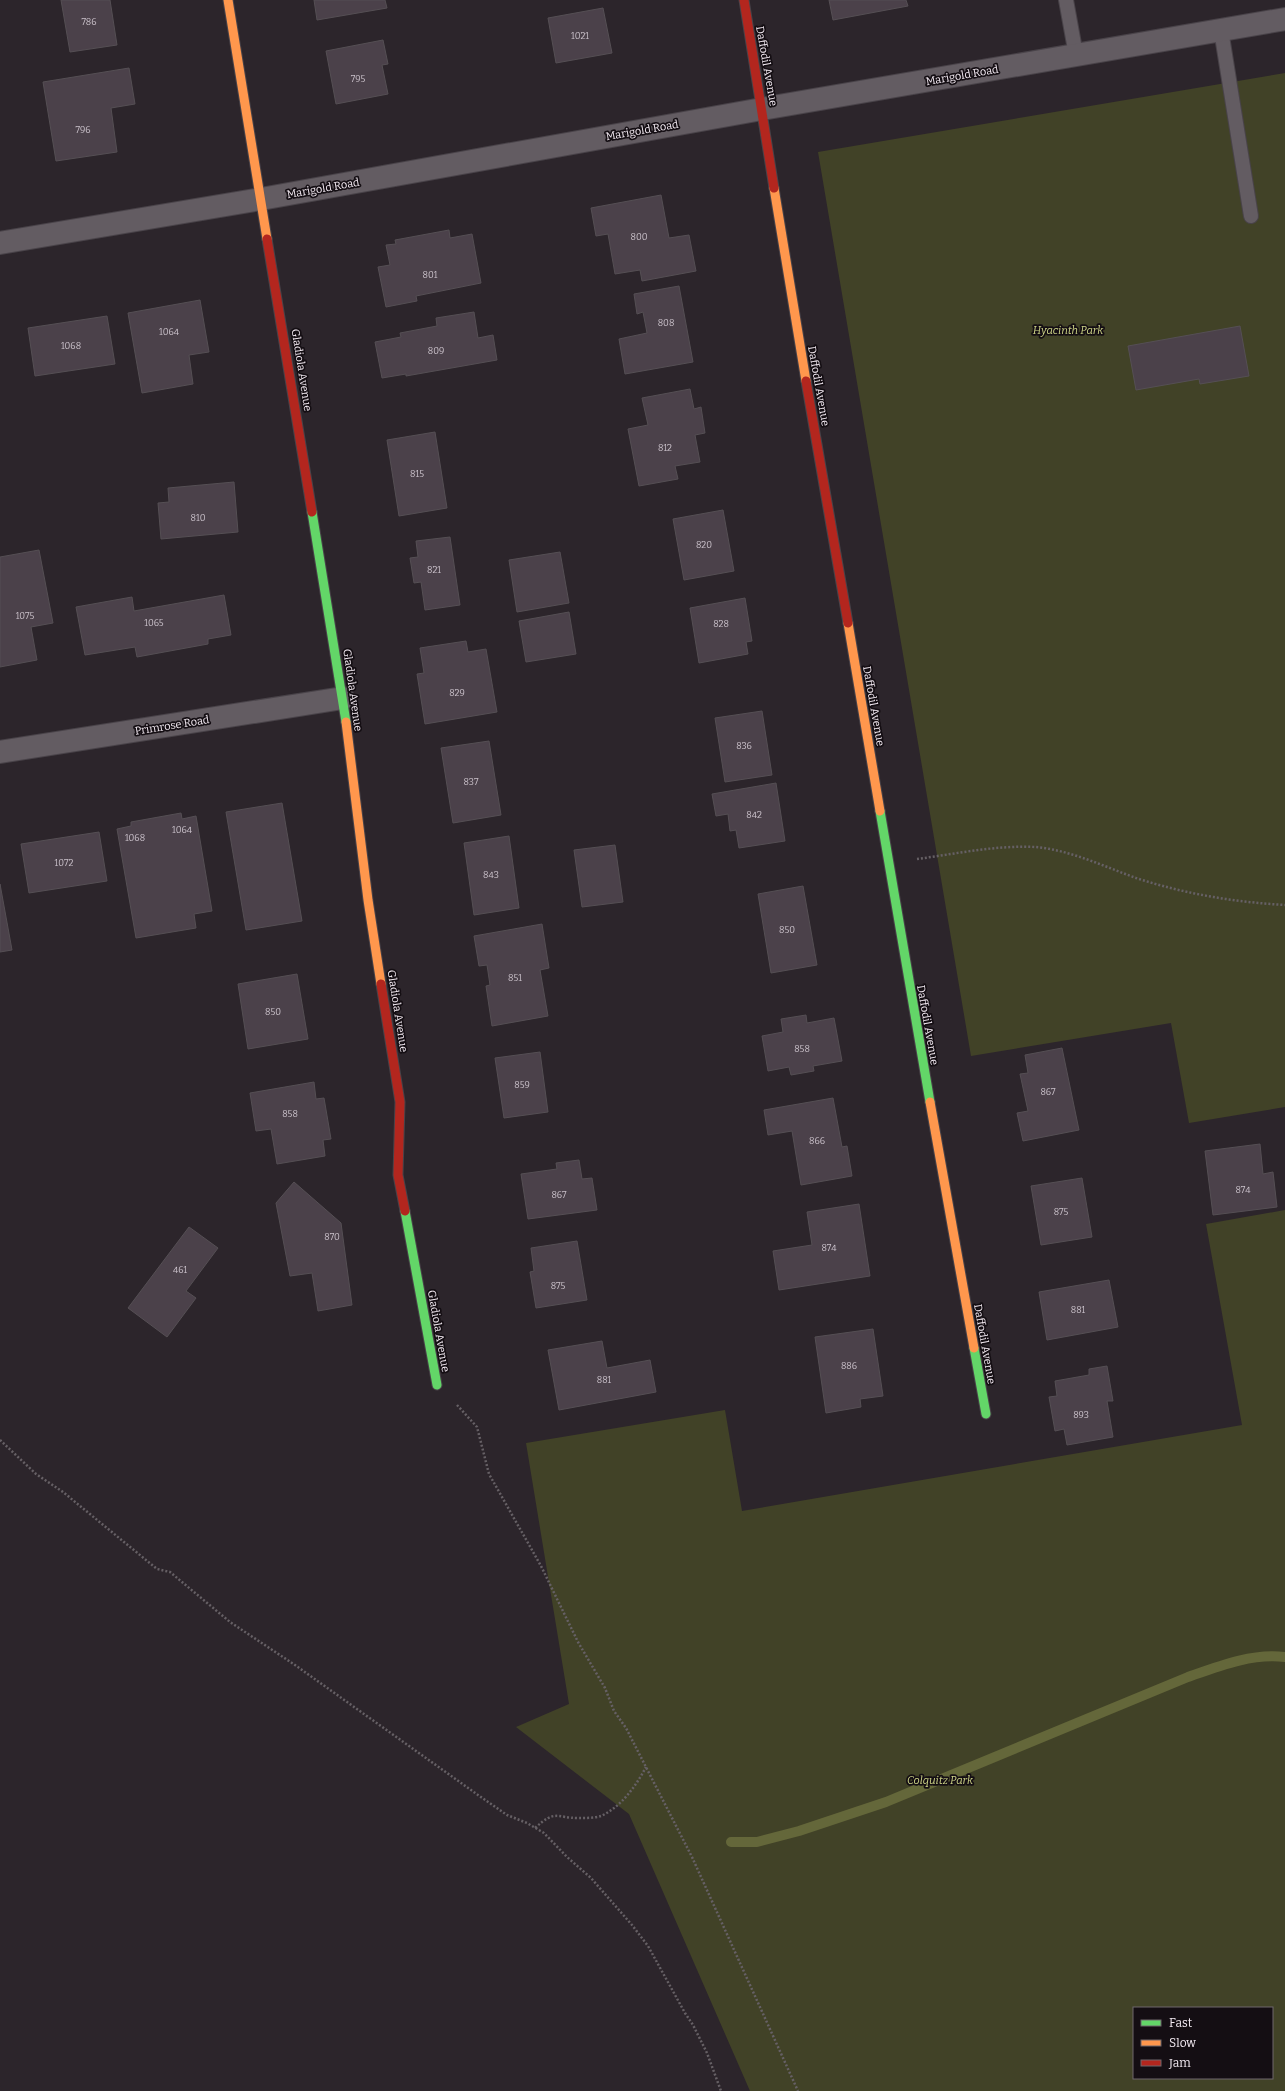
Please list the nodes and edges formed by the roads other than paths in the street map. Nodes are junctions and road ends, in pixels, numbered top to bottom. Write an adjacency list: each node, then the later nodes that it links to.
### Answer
1 (228, 0): 8 (street, Gladiola Avenue)
2 (744, 0): 7 (street, Daffodil Avenue)
3 (1066, 0): 6 (lane)
4 (1285, 19): 5 (street, Marigold Road)
5 (1222, 30): 6 (street, Marigold Road); 9 (lane)
6 (1076, 55): 7 (street, Marigold Road)
7 (762, 109): 8 (street, Marigold Road); 14 (street, Daffodil Avenue)
8 (261, 199): 10 (street, Marigold Road); 11 (street, Gladiola Avenue)
9 (1251, 216)
10 (0, 243)
11 (343, 698): 12 (street, Primrose Road); 13 (street, Gladiola Avenue)
12 (0, 752)
13 (437, 1385)
14 (986, 1414)

